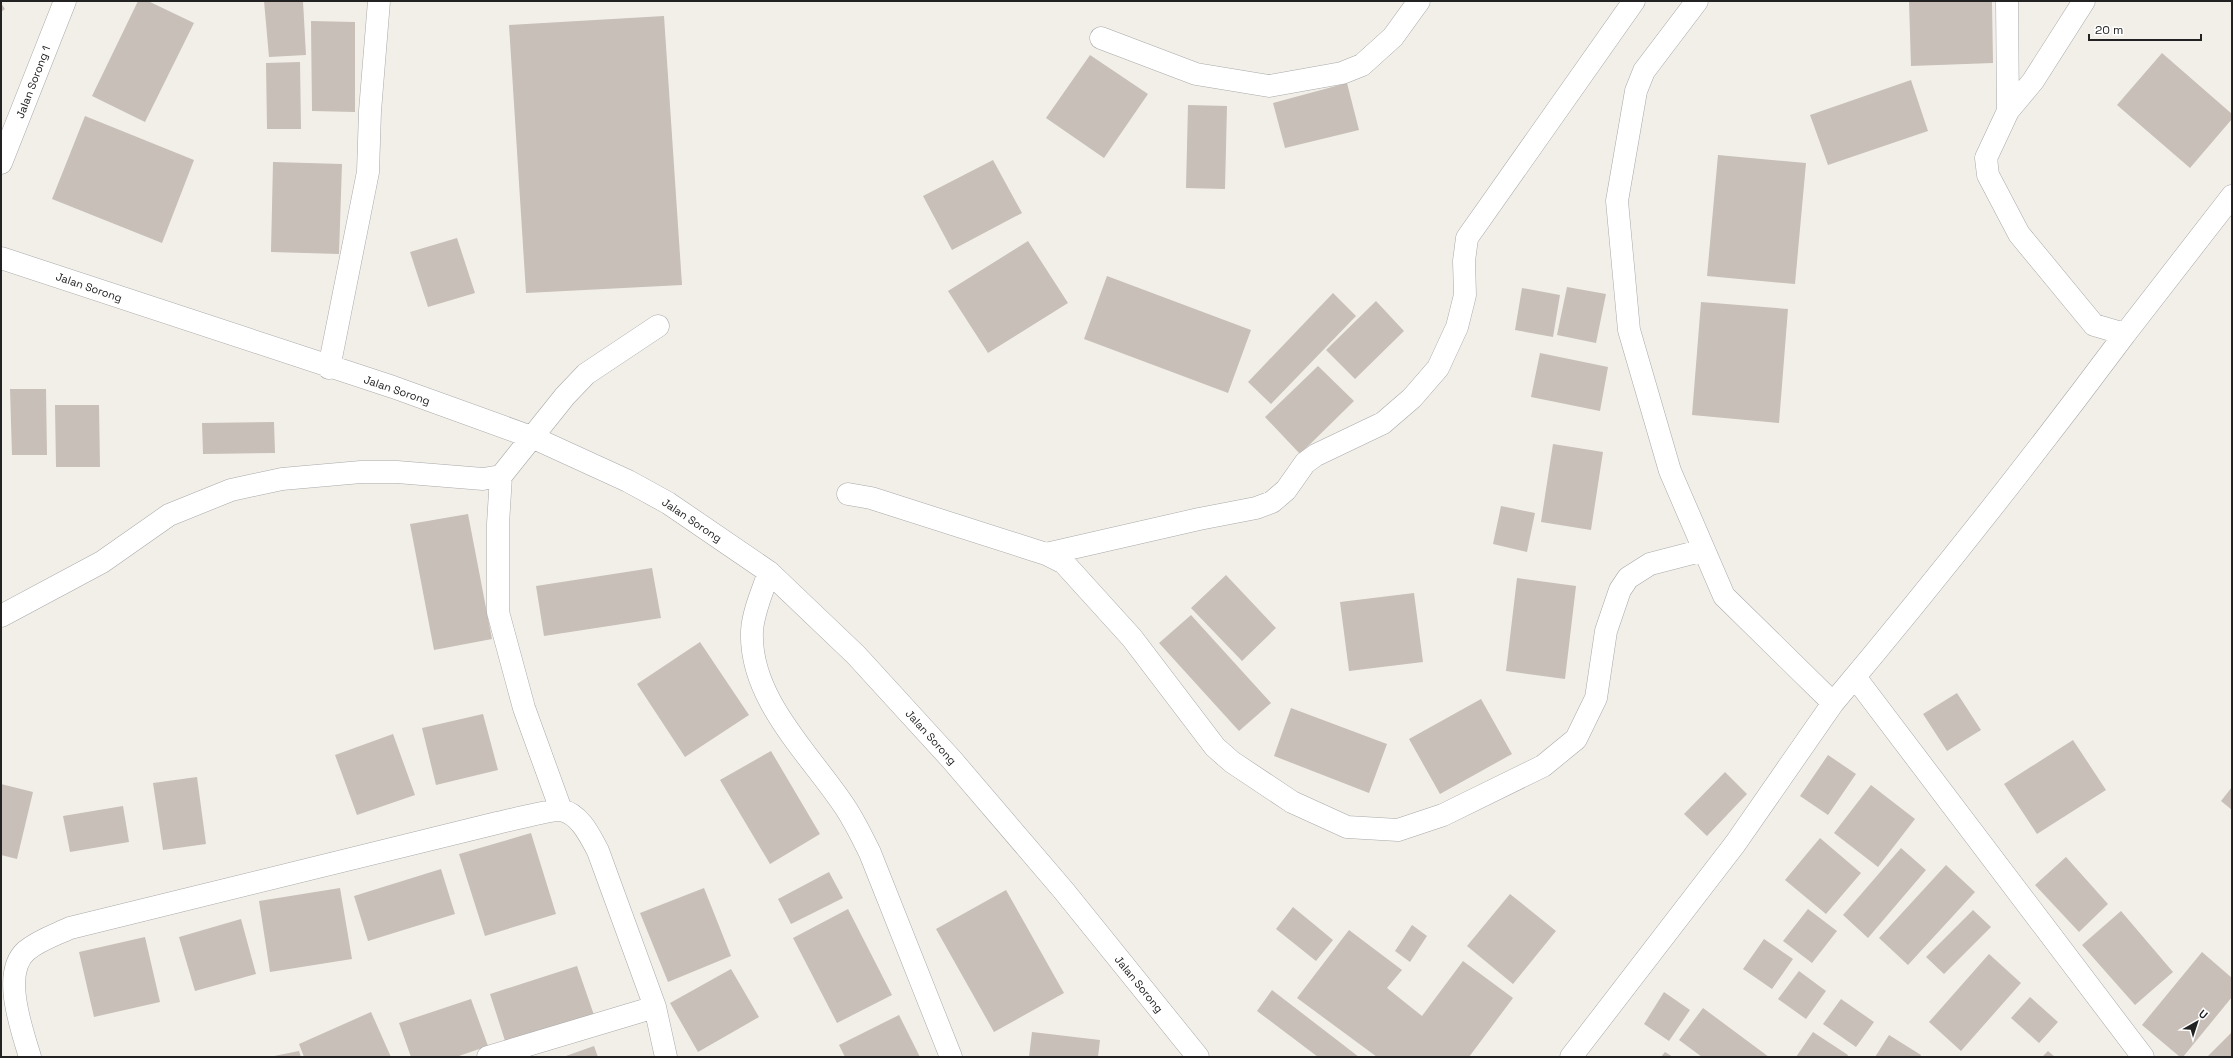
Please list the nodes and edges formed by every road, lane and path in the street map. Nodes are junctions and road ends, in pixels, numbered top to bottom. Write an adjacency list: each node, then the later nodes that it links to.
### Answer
1 (64, 1): 11 (street, Jalan Sorong 1)
2 (379, 1): 16 (street)
3 (1419, 1): 9 (street)
4 (1634, 1): 21 (street)
5 (1697, 1): 8 (street)
6 (2007, 1): 10 (street)
7 (2084, 1): 10 (street)
8 (1680, 10): 20 (street)
9 (1101, 38)
10 (2008, 112): 15 (street)
11 (1, 163)
12 (2232, 196): 15 (street)
13 (6, 263): 16 (street, Jalan Sorong)
14 (658, 326): 17 (street)
15 (2125, 334): 24 (street)
16 (329, 368): 17 (street, Jalan Sorong)
17 (534, 438): 18 (street); 22 (street, Jalan Sorong)
18 (501, 476): 23 (street); 26 (street)
19 (848, 494): 21 (street)
20 (1704, 550): 21 (street); 25 (street)
21 (1046, 554)
22 (769, 572): 32 (street); 33 (street, Jalan Sorong)
23 (1, 616)
24 (1855, 677): 25 (street); 35 (street)
25 (1833, 703): 34 (street)
26 (561, 810): 27 (street); 28 (street)
27 (8, 969): 29 (street)
28 (654, 1007): 30 (street); 31 (street)
29 (30, 1057)
30 (488, 1057)
31 (666, 1057)
32 (951, 1057)
33 (1198, 1057)
34 (1571, 1057)
35 (2143, 1057)

